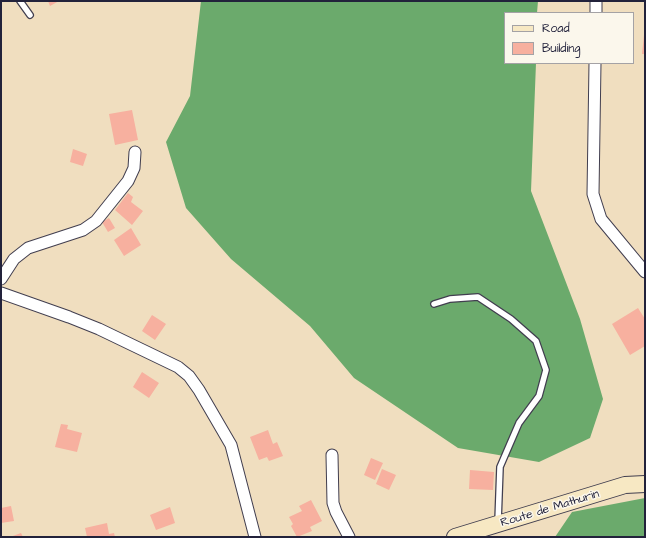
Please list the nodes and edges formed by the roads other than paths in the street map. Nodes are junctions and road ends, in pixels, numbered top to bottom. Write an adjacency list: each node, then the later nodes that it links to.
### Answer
1 (20, 1): 4 (lane)
2 (596, 1): 3 (street)
3 (596, 12)
4 (30, 15)
5 (595, 64): 7 (street)
6 (136, 152): 8 (street)
7 (645, 272)
8 (1, 279)
9 (1, 293): 14 (street)
10 (434, 304): 13 (lane)
11 (332, 455): 15 (street)
12 (645, 484): 13 (street, Route de Mathurin)
13 (498, 524): 16 (street, Route de Mathurin)
14 (255, 537)
15 (348, 537)
16 (455, 537)

